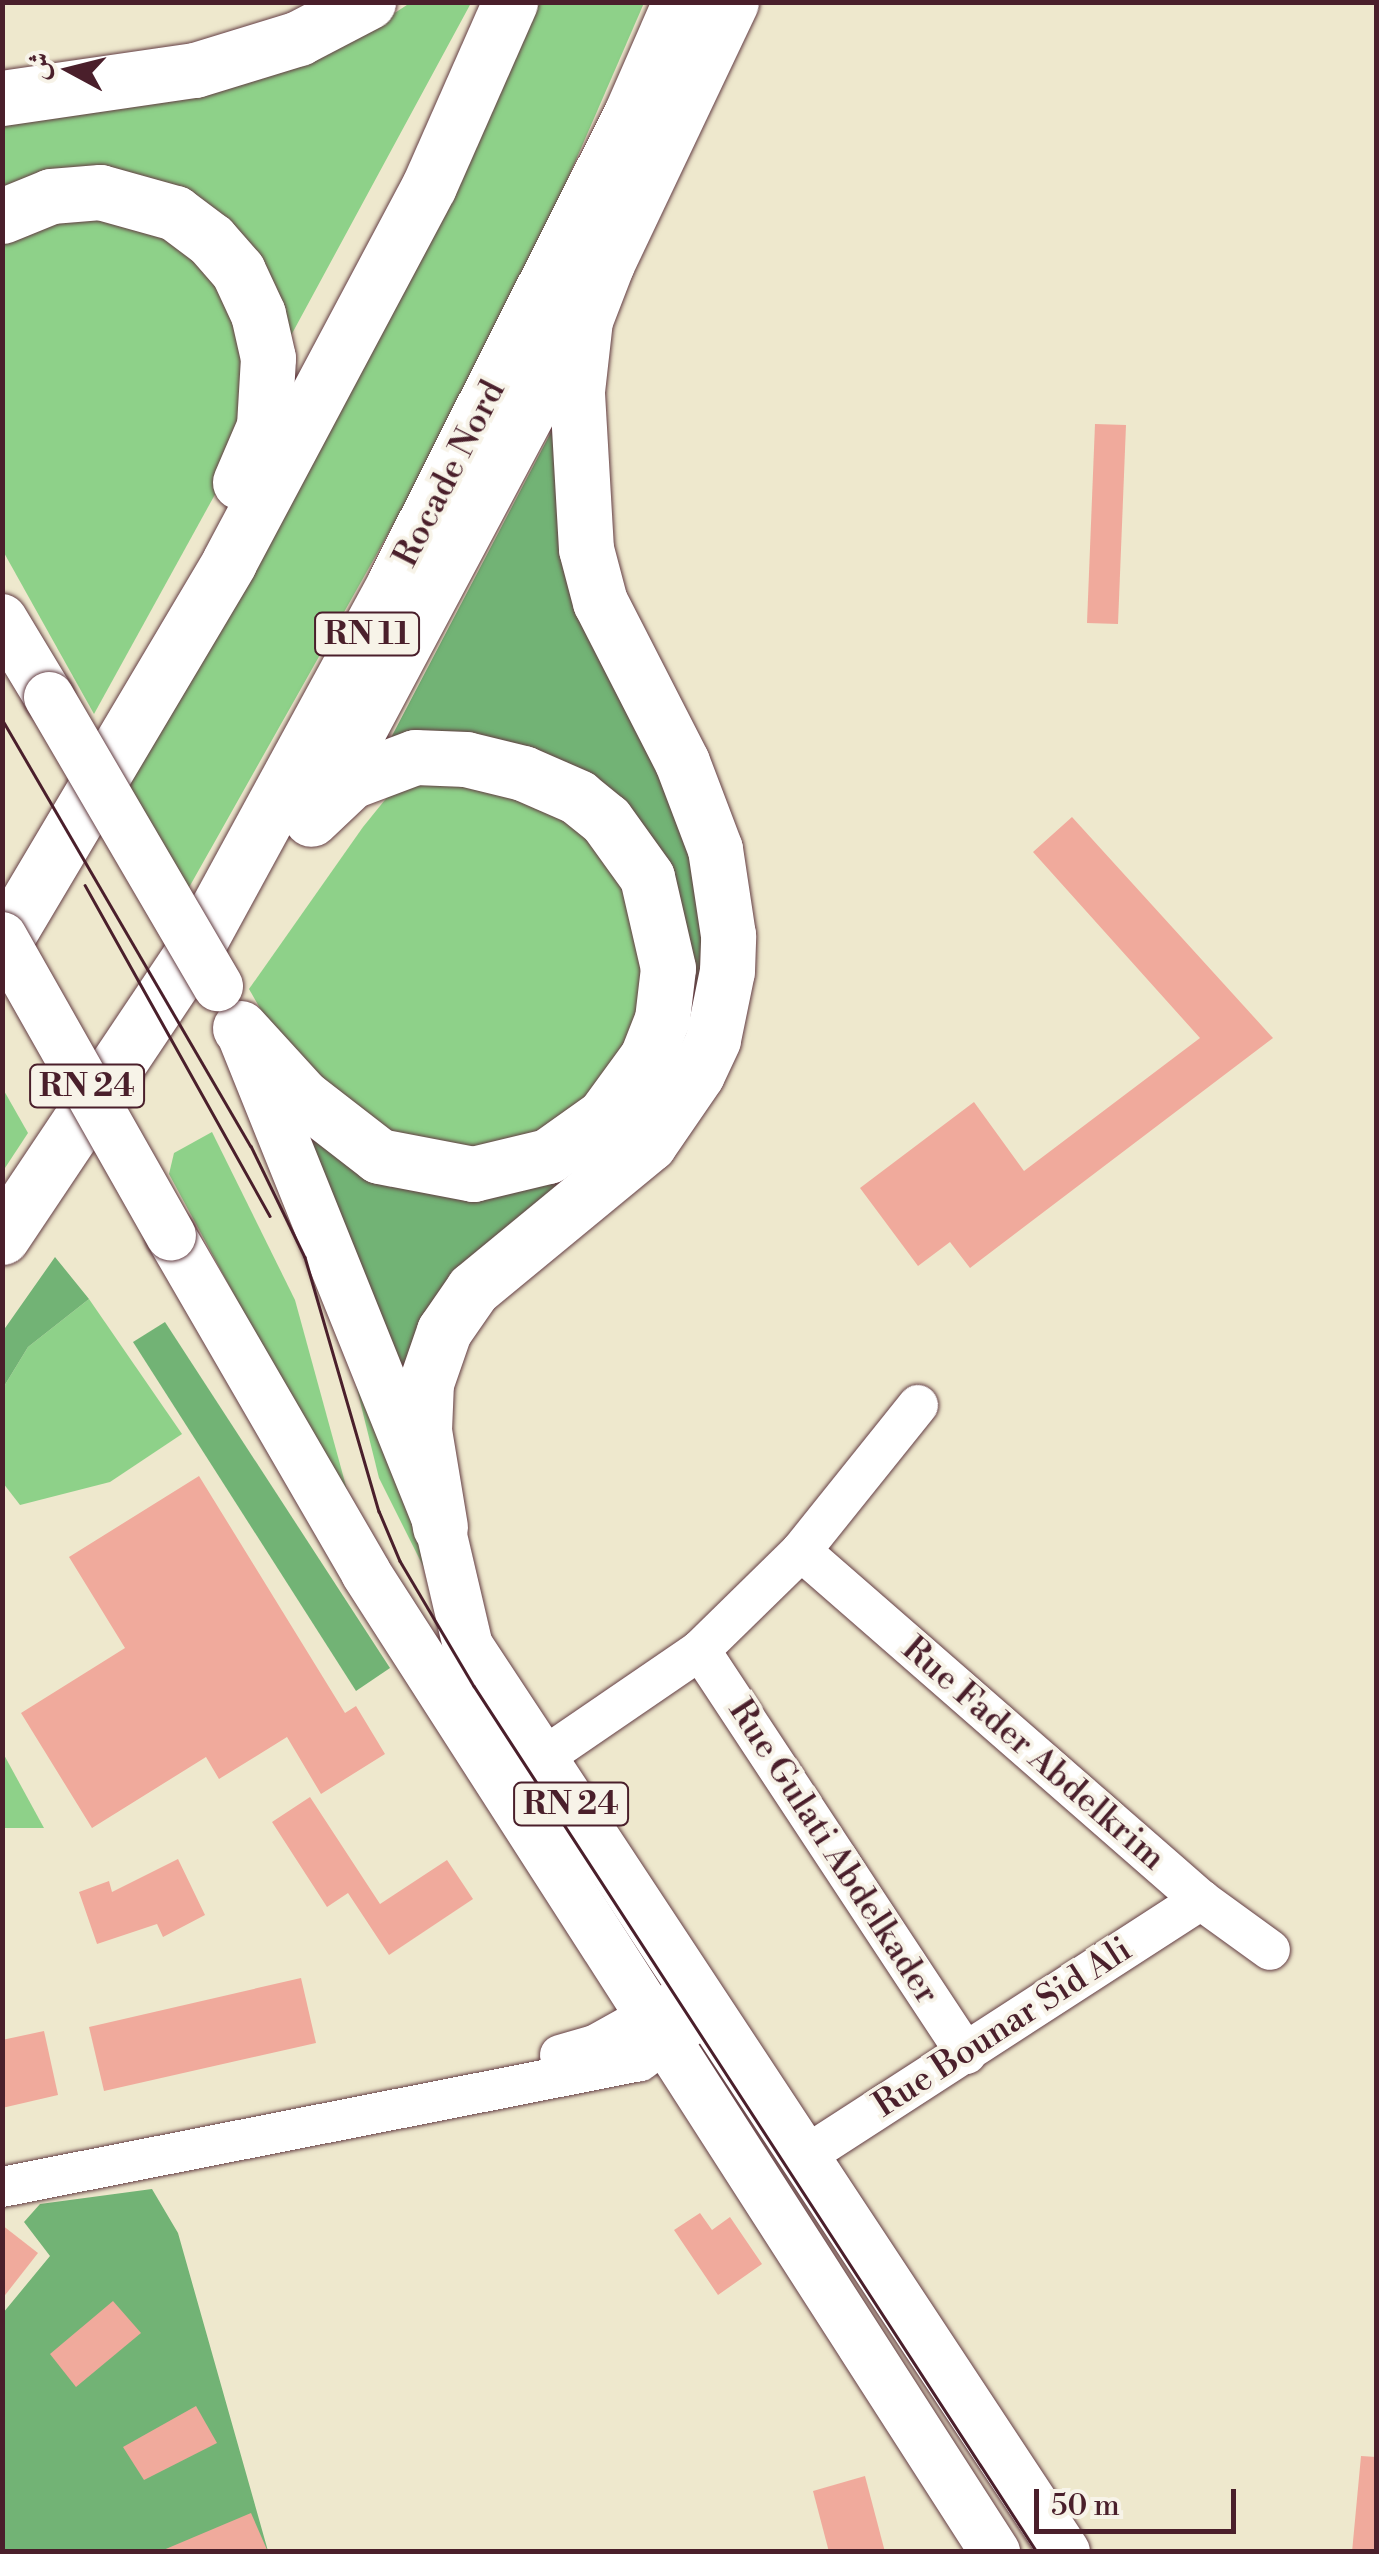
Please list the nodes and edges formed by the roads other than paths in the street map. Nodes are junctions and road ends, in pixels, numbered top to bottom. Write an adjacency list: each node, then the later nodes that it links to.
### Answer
1 (368, 2): 5 (highway)
2 (510, 2): 9 (highway)
3 (680, 2): 11 (highway, Rocade Nord / RN 11)
4 (730, 2): 7 (highway)
5 (2, 98)
6 (2, 216): 9 (highway)
7 (607, 263): 10 (highway); 17 (highway)
8 (2, 619): 14 (main road, RN 24, bridge)
9 (130, 737): 13 (highway)
10 (310, 819): 11 (highway); 14 (highway)
11 (203, 934): 15 (highway, Rocade Nord / RN 11)
12 (2, 937): 24 (main road, RN 24, bridge)
13 (2, 945)
14 (229, 1007): 17 (main road, RN 24)
15 (2, 1236)
16 (918, 1405): 18 (street)
17 (440, 1527): 20 (main road, RN 24)
18 (801, 1550): 19 (street); 21 (street, Rue Fader Abdelkrim)
19 (700, 1650): 20 (street); 25 (street, Rue Gulati Abdelkader)
20 (542, 1759): 23 (main road, RN 24)
21 (1200, 1900): 22 (street, Rue Fader Abdelkrim); 25 (street, Rue Bounar Sid Ali)
22 (1270, 1950)
23 (701, 2001): 24 (street); 26 (main road, RN 24)
24 (657, 2031): 27 (street); 30 (main road, RN 24)
25 (966, 2054): 26 (street, Rue Bounar Sid Ali)
26 (805, 2156): 31 (main road, RN 24)
27 (108, 2157): 28 (street); 29 (street)
28 (2, 2169)
29 (2, 2186)
30 (995, 2552)
31 (1065, 2552)

